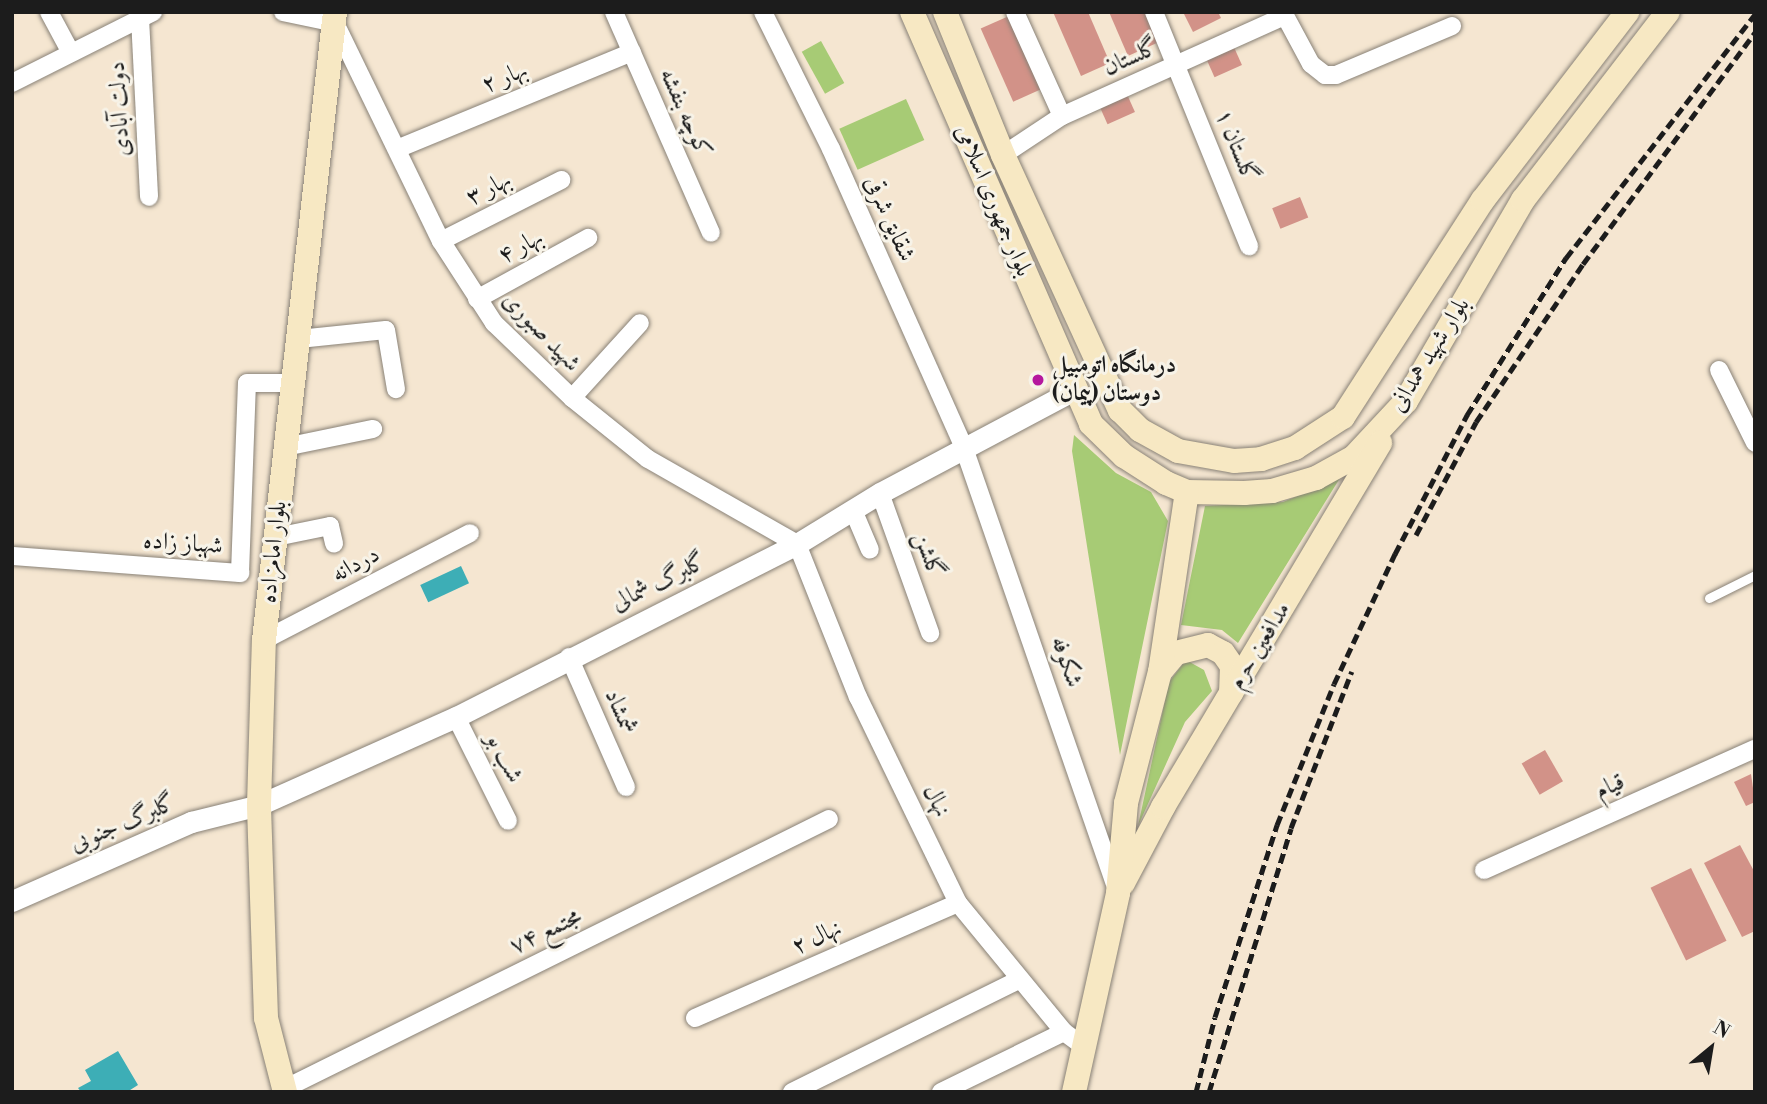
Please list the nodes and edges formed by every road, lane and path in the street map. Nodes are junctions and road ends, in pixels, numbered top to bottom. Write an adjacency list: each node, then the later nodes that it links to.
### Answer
1 (49, 12): 15 (street)
2 (283, 12): 13 (street)
3 (614, 12): 16 (street, کوچه بنفشه)
4 (763, 12): 43 (street, شقایق شرقی)
5 (912, 12): 37 (main road, بلوار جمهوری اسلامی)
6 (945, 12): 22 (main road, بلوار جمهوری اسلامی)
7 (1016, 12): 19 (street)
8 (1154, 12): 17 (street, گلستان ۱)
9 (1626, 12): 20 (main road, بلوار شهید همدانی)
10 (1668, 12): 23 (main road, بلوار شهید همدانی)
11 (1283, 14): 14 (street); 17 (street, گلستان)
12 (146, 15): 15 (street); 25 (street, دولت آبادی)
13 (335, 18): 21 (street, شهید صبوری); 32 (main road, بلوار امامزاده)
14 (1452, 26)
15 (70, 51): 18 (street)
16 (632, 52): 21 (street, بهار ۲); 26 (street, کوچه بنفشه)
17 (1177, 65): 19 (street, گلستان); 29 (street, گلستان ۱)
18 (12, 83)
19 (1062, 116): 22 (street, گلستان)
20 (1521, 148): 23 (main road); 34 (main road, بلوار شهید همدانی)
21 (397, 149): 28 (street, شهید صبوری)
22 (1003, 155): 34 (main road, بلوار جمهوری اسلامی)
23 (1548, 168): 39 (main road, بلوار شهید همدانی)
24 (561, 180): 28 (street, بهار ۳)
25 (149, 197)
26 (711, 233)
27 (588, 238): 30 (street, بهار ۴)
28 (441, 242): 30 (street, شهید صبوری)
29 (1249, 246)
30 (477, 299): 38 (street, شهید صبوری)
31 (640, 323): 38 (street)
32 (299, 339): 35 (main road, بلوار امامزاده); 36 (street)
33 (1719, 370): 41 (street)
34 (1101, 376): 37 (main road)
35 (294, 383): 42 (main road, بلوار امامزاده); 52 (street, شهباز زاده)
36 (396, 389)
37 (1074, 390): 43 (street, گلبرگ شمالی); 44 (main road, بلوار شهید همدانی)
38 (572, 398): 50 (street, شهید صبوری)
39 (1406, 401): 44 (main road, بلوار شهید همدانی); 59 (main road, مدافعین حرم)
40 (373, 429): 42 (street)
41 (1755, 443)
42 (285, 447): 48 (main road, بلوار امامزاده)
43 (964, 448): 45 (street, گلبرگ شمالی); 67 (street, شکوفه)
44 (1187, 492): 58 (main road, مدافعین حرم)
45 (880, 494): 46 (street, گلبرگ شمالی); 55 (street, گلشن)
46 (853, 510): 50 (street, گلبرگ شمالی); 51 (street)
47 (470, 533): 56 (street, دردانه)
48 (276, 537): 49 (street); 56 (main road, بلوار امامزاده)
49 (334, 544)
50 (797, 544): 57 (street, گلبرگ شمالی); 69 (street, نهال)
51 (870, 550)
52 (12, 556)
53 (1755, 575): 54 (lane)
54 (1709, 598)
55 (930, 633)
56 (264, 640): 63 (main road, بلوار امامزاده)
57 (569, 657): 60 (street, گلبرگ شمالی); 62 (street, شمشاد)
58 (1160, 672): 59 (main road); 67 (main road, مدافعین حرم)
59 (1231, 693): 67 (main road, مدافعین حرم)
60 (456, 717): 63 (street, گلبرگ شمالی); 65 (street, شب بو)
61 (1755, 750): 66 (street, قیام)
62 (626, 787)
63 (259, 805): 68 (street, گلبرگ جنوبی); 73 (main road, بلوار امامزاده)
64 (829, 819): 73 (street, مجتمع ۷۴)
65 (509, 821)
66 (1484, 870)
67 (1118, 893): 72 (main road, مدافعین حرم)
68 (12, 901)
69 (958, 903): 70 (street, نهال); 71 (street, نهال ۲)
70 (1019, 980): 72 (street, نهال); 74 (street)
71 (695, 1018)
72 (1073, 1039): 75 (street); 76 (main road, مدافعین حرم)
73 (285, 1090)
74 (792, 1092)
75 (941, 1092)
76 (1074, 1092)

